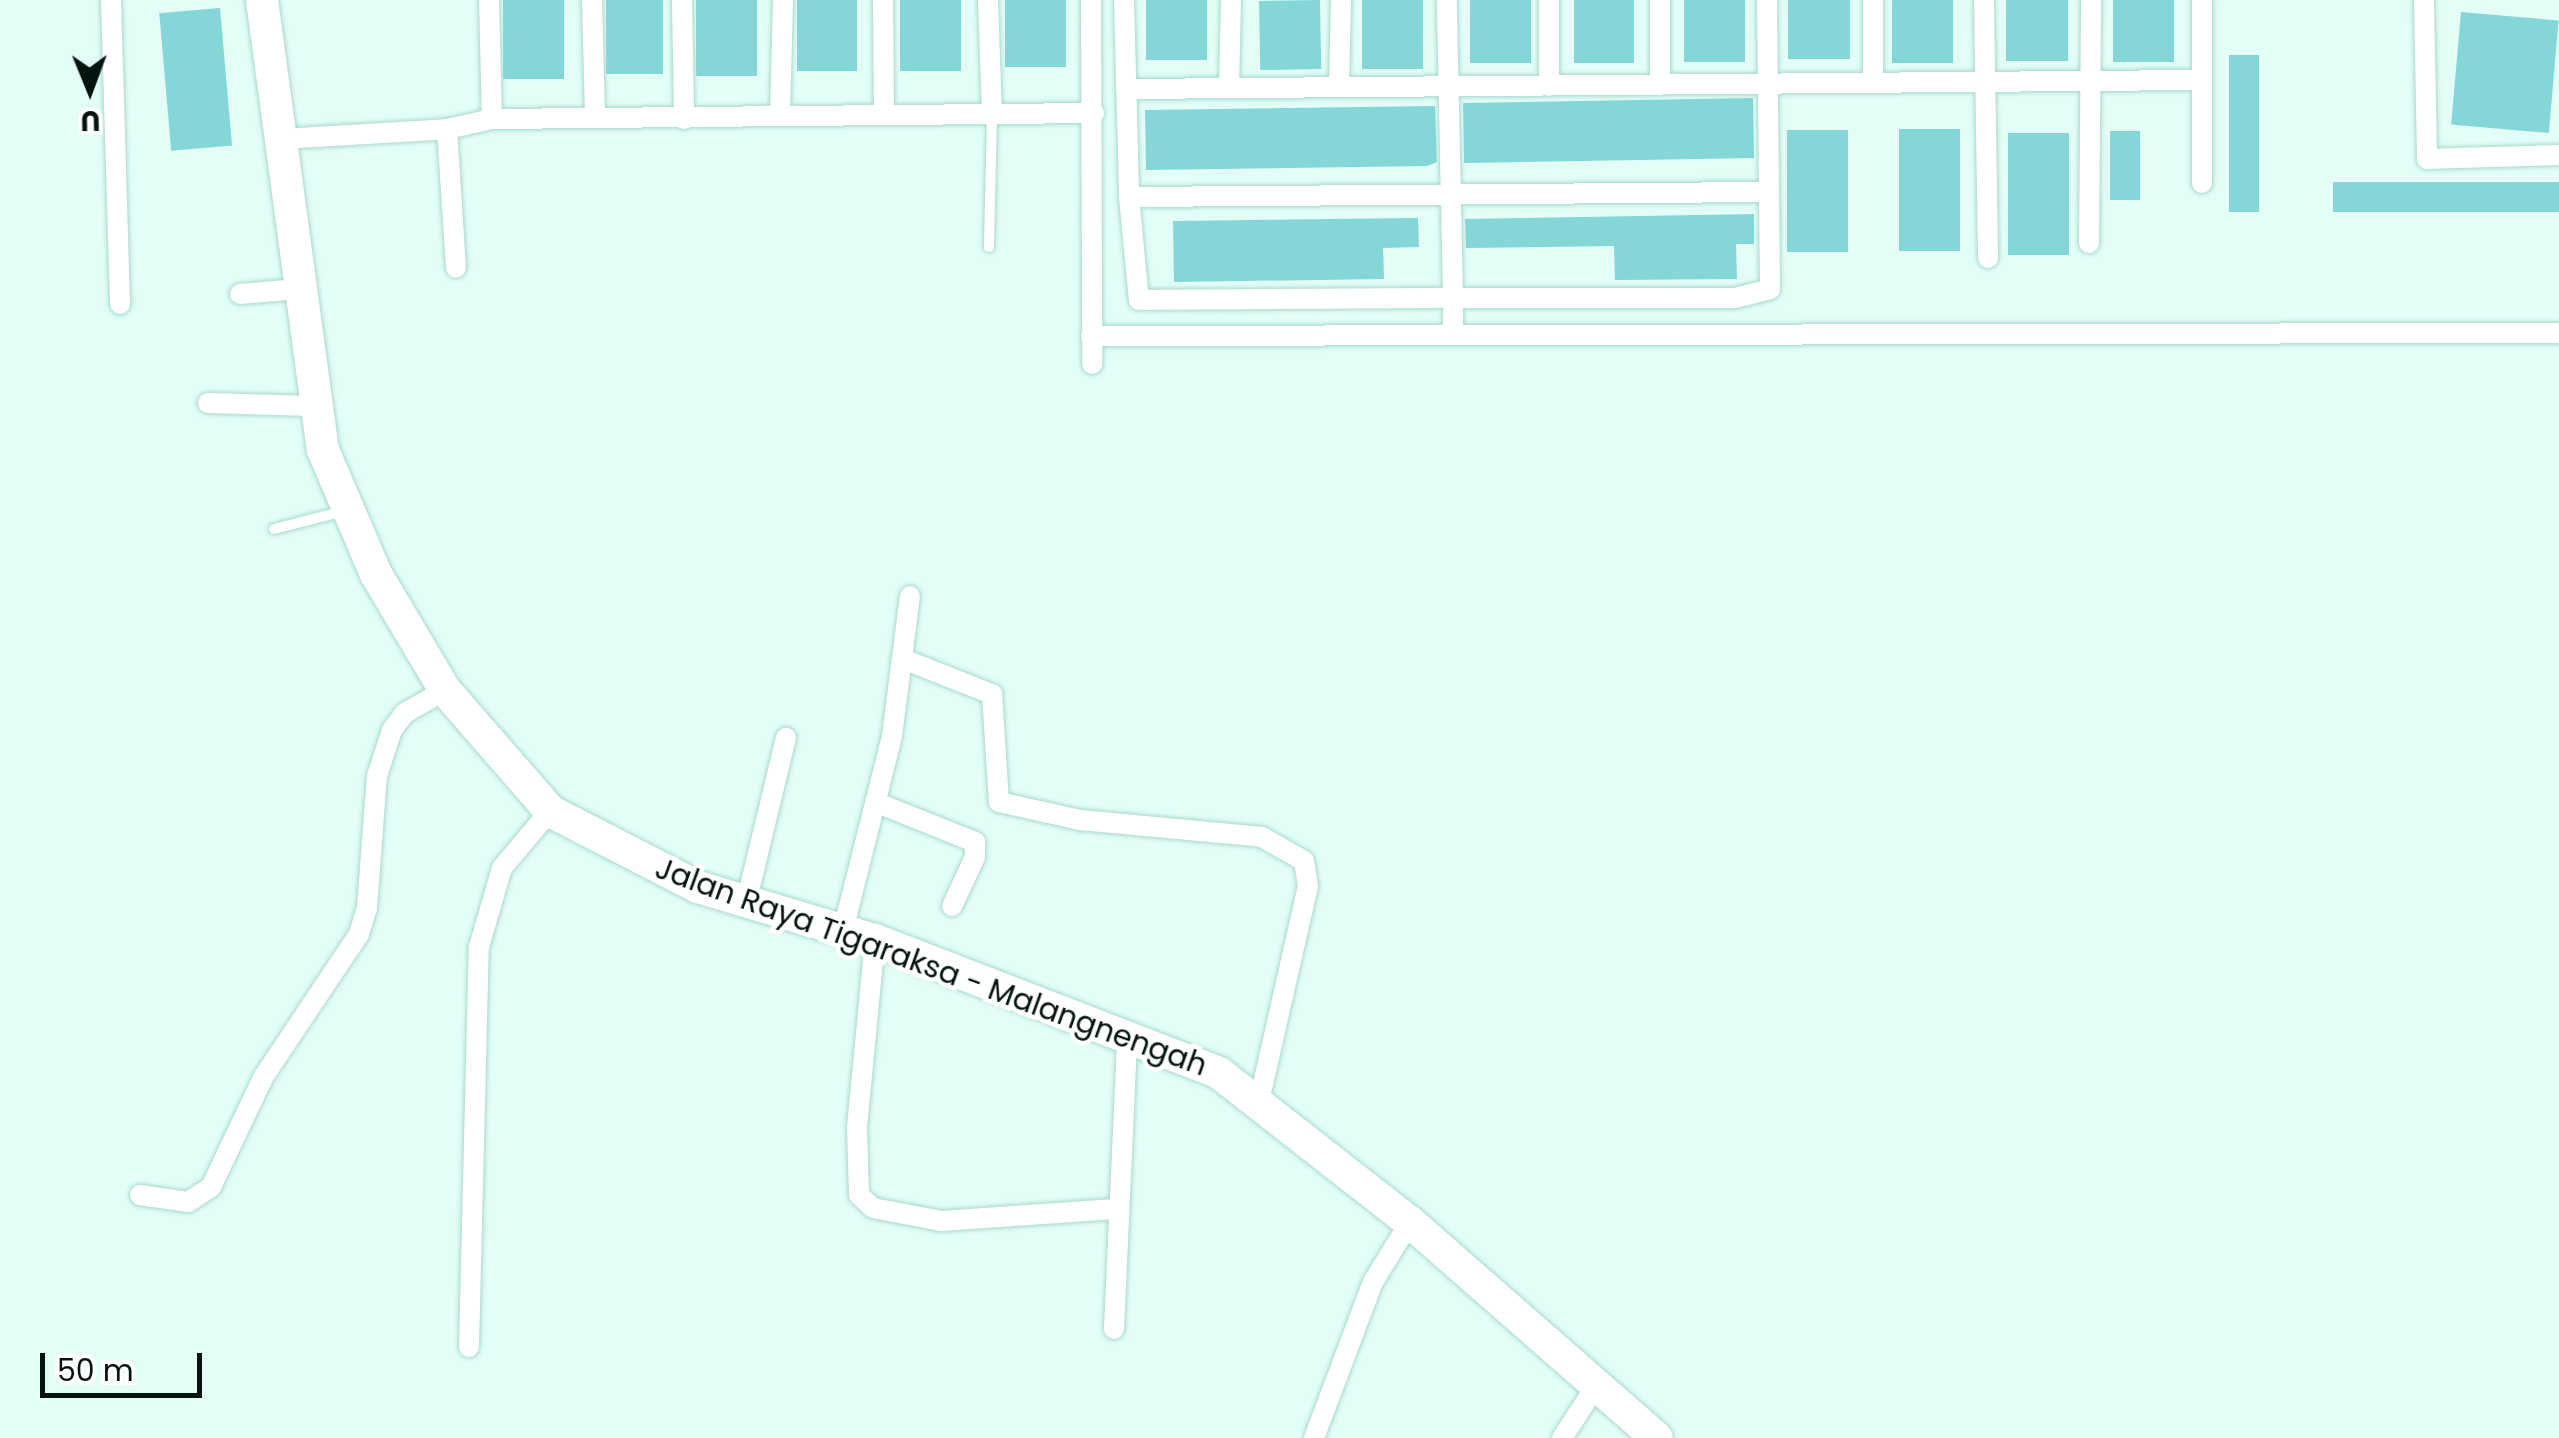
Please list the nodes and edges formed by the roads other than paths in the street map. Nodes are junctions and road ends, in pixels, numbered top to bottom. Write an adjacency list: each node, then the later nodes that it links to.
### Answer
1 (110, 0): 54 (street)
2 (262, 0): 41 (main road, Jalan Raya Tigaraksa - Malangnengah)
3 (489, 0): 38 (street)
4 (592, 0): 37 (street)
5 (682, 0): 39 (street)
6 (783, 0): 35 (street)
7 (883, 0): 33 (street)
8 (988, 0): 36 (street)
9 (1091, 0): 34 (street)
10 (1124, 0): 32 (street)
11 (1231, 0): 31 (street)
12 (1341, 0): 30 (street)
13 (1446, 0): 28 (street)
14 (1549, 0): 29 (street)
15 (1660, 0): 27 (street)
16 (1766, 0): 26 (street)
17 (1873, 0): 25 (street)
18 (1984, 0): 24 (street)
19 (2091, 0): 23 (street)
20 (2202, 0): 22 (street)
21 (2424, 0): 42 (street)
22 (2201, 80): 23 (street); 43 (street)
23 (2091, 81): 24 (street); 47 (street)
24 (1986, 82): 25 (street); 49 (street)
25 (1873, 83): 26 (street)
26 (1767, 84): 27 (street); 44 (street)
27 (1660, 85): 29 (street)
28 (1447, 86): 29 (street); 30 (street); 45 (street)
29 (1549, 86)
30 (1339, 87): 31 (street)
31 (1230, 88): 32 (street)
32 (1126, 89): 46 (street)
33 (884, 112): 35 (street); 36 (street)
34 (1094, 114): 36 (street); 57 (street)
35 (780, 115): 39 (street)
36 (992, 116): 48 (lane)
37 (595, 118): 38 (street); 39 (street)
38 (492, 119): 40 (street)
39 (684, 119)
40 (447, 129): 41 (street); 50 (street)
41 (281, 139): 51 (main road, Jalan Raya Tigaraksa - Malangnengah)
42 (2559, 156)
43 (2202, 182)
44 (1767, 192): 45 (street); 53 (street)
45 (1447, 194): 46 (street); 53 (street)
46 (1129, 197): 53 (street)
47 (2089, 243)
48 (988, 247)
49 (1988, 258)
50 (456, 268)
51 (300, 289): 52 (street); 60 (main road, Jalan Raya Tigaraksa - Malangnengah)
52 (240, 294)
53 (1453, 298): 56 (street)
54 (120, 304)
55 (2559, 333): 56 (street)
56 (1453, 334): 57 (street)
57 (1091, 336): 58 (street)
58 (1092, 364)
59 (208, 404): 60 (street)
60 (313, 406): 61 (main road, Jalan Raya Tigaraksa - Malangnengah)
61 (345, 511): 62 (lane); 65 (main road, Jalan Raya Tigaraksa - Malangnengah)
62 (274, 529)
63 (910, 596): 64 (street)
64 (903, 659): 67 (street); 74 (street)
65 (445, 690): 68 (main road, Jalan Raya Tigaraksa - Malangnengah); 75 (street)
66 (786, 738): 69 (street)
67 (875, 802): 70 (street); 71 (street)
68 (550, 811): 69 (main road, Jalan Raya Tigaraksa - Malangnengah); 79 (street)
69 (746, 904): 71 (main road, Jalan Raya Tigaraksa - Malangnengah)
70 (952, 906)
71 (843, 930): 72 (main road, Jalan Raya Tigaraksa - Malangnengah)
72 (874, 940): 73 (main road, Jalan Raya Tigaraksa - Malangnengah); 76 (street)
73 (1127, 1040): 74 (main road, Jalan Raya Tigaraksa - Malangnengah); 76 (street)
74 (1259, 1102): 77 (main road, Jalan Raya Tigaraksa - Malangnengah)
75 (140, 1195)
76 (1116, 1209): 78 (street)
77 (1410, 1222): 80 (main road, Jalan Raya Tigaraksa - Malangnengah); 81 (street)
78 (1114, 1329)
79 (469, 1347)
80 (1596, 1386): 82 (street); 83 (main road, Jalan Raya Tigaraksa - Malangnengah)
81 (1314, 1438)
82 (1562, 1438)
83 (1657, 1438)

